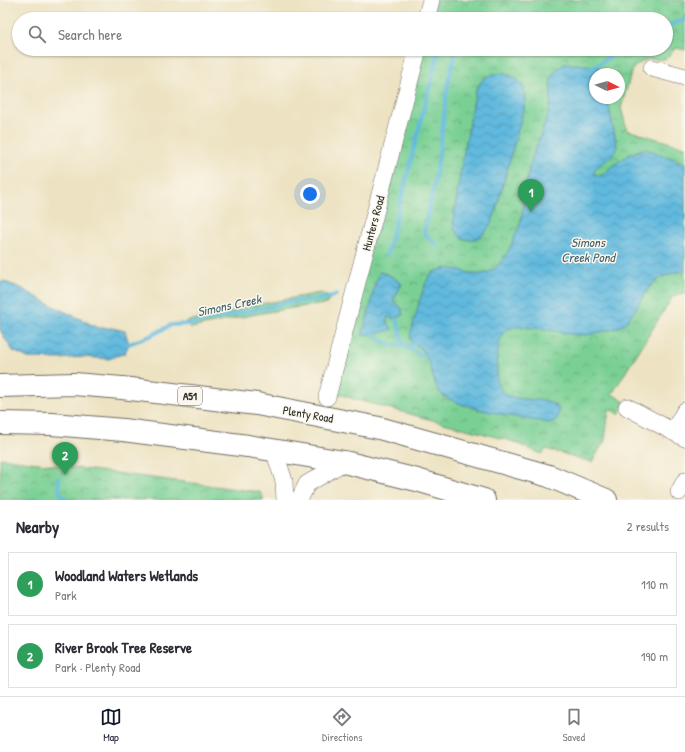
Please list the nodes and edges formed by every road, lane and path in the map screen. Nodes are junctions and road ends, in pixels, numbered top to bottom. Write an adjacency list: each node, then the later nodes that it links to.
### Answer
1 (431, 0): 2 (street)
2 (428, 12)
3 (416, 56): 7 (street, Hunters Road)
4 (652, 68): 5 (street)
5 (685, 77)
6 (0, 386): 17 (highway, Plenty Road / A51)
7 (327, 396)
8 (627, 408): 11 (street)
9 (685, 411): 11 (street)
10 (0, 423): 12 (highway)
11 (679, 435)
12 (274, 450): 13 (highway); 14 (street)
13 (344, 462): 15 (street); 16 (highway)
14 (284, 500)
15 (299, 500)
16 (484, 500)
17 (606, 500)

